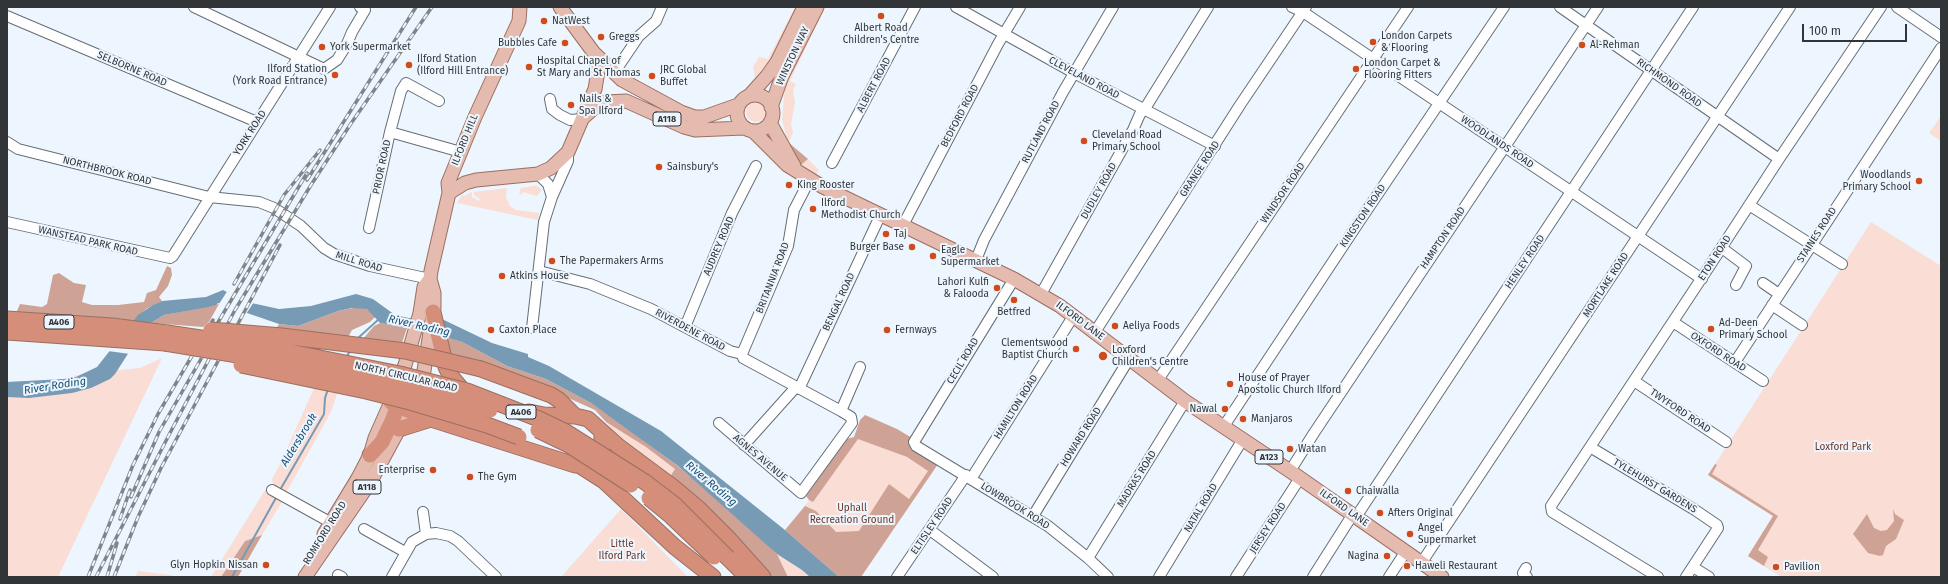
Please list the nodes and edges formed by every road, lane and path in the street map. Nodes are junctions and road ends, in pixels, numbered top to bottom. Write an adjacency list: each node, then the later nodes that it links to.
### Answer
1 (194, 7): 32 (street)
2 (330, 7): 32 (street, YORK ROAD)
3 (360, 7): 32 (street)
4 (520, 7): 26 (main road, ILFORD HILL / A118)
5 (530, 7): 26 (main road, A118)
6 (560, 7): 31 (main road, A118)
7 (662, 7): 35 (street)
8 (804, 7): 37 (main road, WINSTON WAY / A118)
9 (817, 7): 42 (main road, WINSTON WAY)
10 (915, 7): 56 (street, ALBERT ROAD)
11 (956, 7): 28 (street, CLEVELAND ROAD)
12 (1020, 7): 28 (street, BEDFORD ROAD)
13 (1113, 7): 36 (street, RUTLAND ROAD)
14 (1208, 7): 43 (street, DUDLEY ROAD)
15 (1292, 7): 24 (street, WOODLANDS ROAD)
16 (1408, 7): 33 (street, WINDSOR ROAD)
17 (1504, 7): 40 (street, KINGSTON ROAD)
18 (1560, 7): 27 (street, RICHMOND ROAD)
19 (1598, 7): 27 (street, HAMPTON ROAD)
20 (1694, 7): 34 (street, HENLEY ROAD)
21 (1790, 7): 44 (street, MORTLAKE ROAD)
22 (1881, 7): 55 (street, ETON ROAD)
23 (1897, 7): 29 (street)
24 (1304, 10): 33 (street, WOODLANDS ROAD); 51 (street, GRANGE ROAD)
25 (7, 16): 46 (street, SELBORNE ROAD)
26 (519, 21): 54 (main road, ILFORD HILL / A118)
27 (1586, 25): 34 (street, RICHMOND ROAD); 52 (street, HAMPTON ROAD)
28 (1004, 33): 36 (street, CLEVELAND ROAD); 69 (street, BEDFORD ROAD)
29 (1941, 37)
30 (1941, 48): 72 (street, STAINES ROAD)
31 (594, 53): 35 (main road, A118); 45 (main road, A118)
32 (299, 56): 46 (street, YORK ROAD)
33 (1374, 60): 40 (street, WOODLANDS ROAD); 102 (street, WINDSOR ROAD)
34 (1651, 70): 44 (street, RICHMOND ROAD); 62 (street, HENLEY ROAD)
35 (614, 73): 41 (main road, A118)
36 (1074, 73): 43 (street, CLEVELAND ROAD); 75 (street, RUTLAND ROAD)
37 (749, 96): 41 (main road, A118); 42 (main road)
38 (550, 99): 45 (street)
39 (439, 102): 49 (street)
40 (1439, 104): 52 (street, WOODLANDS ROAD); 113 (street, KINGSTON ROAD)
41 (738, 105): 48 (main road)
42 (771, 107): 47 (main road)
43 (1144, 110): 51 (street, CLEVELAND ROAD); 83 (street, DUDLEY ROAD)
44 (1717, 116): 55 (street, RICHMOND ROAD); 71 (street, MORTLAKE ROAD)
45 (582, 119): 48 (main road, A118); 53 (main road, A118)
46 (258, 122): 64 (street, YORK ROAD)
47 (770, 123): 48 (main road, A118); 58 (main road, ILFORD LANE / A123)
48 (749, 129): 58 (main road, ILFORD LANE / A123)
49 (390, 132): 54 (street, PRIOR ROAD); 70 (street, PRIOR ROAD)
50 (7, 142): 64 (street, NORTHBROOK ROAD)
51 (1215, 146): 94 (street, GRANGE ROAD)
52 (1505, 147): 62 (street, WOODLANDS ROAD); 124 (street, HAMPTON ROAD)
53 (568, 152): 59 (main road, A118); 65 (street)
54 (460, 155): 61 (main road); 63 (main road, ILFORD HILL / A118)
55 (1778, 159): 66 (street, ETON ROAD)
56 (832, 163)
57 (756, 166): 91 (street, AUDREY ROAD)
58 (795, 168): 60 (main road, ILFORD LANE / A123)
59 (532, 175): 61 (main road, A118); 65 (street)
60 (810, 179): 67 (main road, ILFORD LANE / A123); 97 (street, BRITANNIA ROAD)
61 (476, 180): 63 (main road, A118)
62 (1571, 192): 71 (street, WOODLANDS ROAD); 130 (street, HENLEY ROAD)
63 (449, 193): 78 (main road, ILFORD HILL / A118)
64 (209, 197): 74 (street, YORK ROAD); 78 (street, MILL ROAD)
65 (552, 197): 77 (street)
66 (1749, 205): 72 (street); 73 (street, ETON ROAD)
67 (880, 216): 69 (main road, ILFORD LANE / A123); 106 (street, BENGAL ROAD)
68 (7, 222): 74 (street, WANSTEAD PARK ROAD)
69 (902, 227): 75 (main road, ILFORD LANE / A123)
70 (369, 228)
71 (1637, 237): 80 (street, WOODLANDS ROAD); 138 (street, MORTLAKE ROAD)
72 (1811, 244): 76 (street); 84 (street, STAINES ROAD)
73 (1722, 248): 80 (street, ETON ROAD); 82 (street)
74 (170, 258)
75 (976, 260): 79 (main road, ILFORD LANE / A123)
76 (1842, 264)
77 (539, 271): 91 (street, RIVERDENE ROAD); 92 (street)
78 (430, 279): 86 (main road, ILFORD HILL / A118)
79 (1014, 279): 83 (main road, ILFORD LANE / A123); 118 (street, CECIL ROAD)
80 (1702, 279): 89 (street, ETON ROAD)
81 (1763, 283): 84 (street)
82 (1736, 286)
83 (1041, 294): 87 (main road, ILFORD LANE / A123)
84 (1779, 294): 85 (street, STAINES ROAD)
85 (1772, 305): 90 (street); 99 (street, STAINES ROAD)
86 (427, 313): 96 (highway); 108 (main road, ILFORD HILL / A118)
87 (1074, 315): 94 (main road, ILFORD LANE / A123); 125 (street, HAMILTON ROAD)
88 (7, 319): 95 (highway, NORTH CIRCULAR ROAD / A406)
89 (1673, 322): 99 (street, OXFORD ROAD); 103 (street, ETON ROAD)
90 (1802, 325)
91 (685, 327): 97 (street, RIVERDENE ROAD)
92 (532, 328)
93 (7, 332): 95 (highway, NORTH CIRCULAR ROAD / A406)
94 (1095, 332): 98 (main road, ILFORD LANE / A123)
95 (111, 333): 110 (highway, A406, bridge); 122 (highway, A406, bridge); 140 (highway, NORTH CIRCULAR ROAD / A406, bridge)
96 (435, 350): 101 (main road); 105 (highway)
97 (742, 354): 106 (street, RIVERDENE ROAD)
98 (1129, 359): 102 (main road, ILFORD LANE / A123); 129 (street, HOWARD ROAD)
99 (1735, 362): 104 (street, OXFORD ROAD)
100 (860, 367): 109 (street)
101 (423, 377): 105 (highway, A406); 108 (highway, A118)
102 (1158, 380): 107 (main road, ILFORD LANE / A123)
103 (1634, 380): 117 (street, TWYFORD ROAD); 120 (street, ETON ROAD)
104 (1763, 381)
105 (460, 387): 110 (highway, A406)
106 (797, 388): 109 (street, RIVERDENE ROAD); 119 (street, BENGAL ROAD)
107 (1185, 401): 113 (main road, ILFORD LANE / A123); 137 (street, MADRAS ROAD)
108 (399, 406): 111 (highway, A406); 114 (main road, ROMFORD ROAD / A118); 121 (highway, A118)
109 (841, 411): 127 (street, RIVERDENE ROAD)
110 (575, 416): 115 (highway, A406)
111 (431, 419): 114 (highway); 122 (highway, A406)
112 (718, 423): 119 (street, AGNES AVENUE)
113 (1224, 426): 116 (main road, ILFORD LANE / A123)
114 (399, 429): 131 (main road, ROMFORD ROAD / A118)
115 (602, 432): 123 (highway); 146 (highway, A406)
116 (1243, 439): 124 (main road, ILFORD LANE / A123); 150 (street, NATAL ROAD)
117 (1726, 442)
118 (915, 444): 125 (street, LOWBROOK ROAD)
119 (744, 445): 127 (street, AGNES AVENUE)
120 (1590, 447): 139 (street, TYLEHURST GARDENS); 155 (street, ETON ROAD)
121 (370, 455): 131 (main road, ROMFORD ROAD / A118)
122 (548, 455): 123 (highway, A406)
123 (579, 466): 140 (highway, A406)
124 (1295, 475): 130 (main road, ILFORD LANE / A123); 151 (street, JERSEY ROAD)
125 (968, 477): 129 (street, LOWBROOK ROAD); 133 (street, ELTISLEY ROAD)
126 (272, 490): 131 (street)
127 (800, 493)
128 (423, 512): 134 (street)
129 (1033, 516): 137 (street, LOWBROOK ROAD)
130 (1354, 516): 135 (main road, ILFORD LANE / A123); 152 (street, HENLEY ROAD)
131 (335, 525): 141 (main road, ROMFORD ROAD / A118); 142 (main road, ROMFORD ROAD / A118)
132 (364, 529): 136 (street)
133 (930, 530): 147 (street, ELTISLEY ROAD); 148 (street)
134 (426, 534): 136 (street); 144 (street)
135 (1406, 551): 138 (main road, ILFORD LANE / A123); 153 (street)
136 (406, 552): 143 (street)
137 (1088, 558): 149 (street, LOWBROOK ROAD)
138 (1422, 562): 154 (main road, ILFORD LANE / A123)
139 (1693, 567): 156 (street); 157 (street)
140 (724, 570): 145 (highway, NORTH CIRCULAR ROAD / A406)
141 (299, 577)
142 (305, 577)
143 (392, 577)
144 (496, 577)
145 (747, 577)
146 (763, 577)
147 (897, 577)
148 (993, 577)
149 (1108, 577)
150 (1159, 577)
151 (1236, 577)
152 (1312, 577)
153 (1389, 577)
154 (1442, 577)
155 (1658, 577)
156 (1686, 577)
157 (1709, 577)

